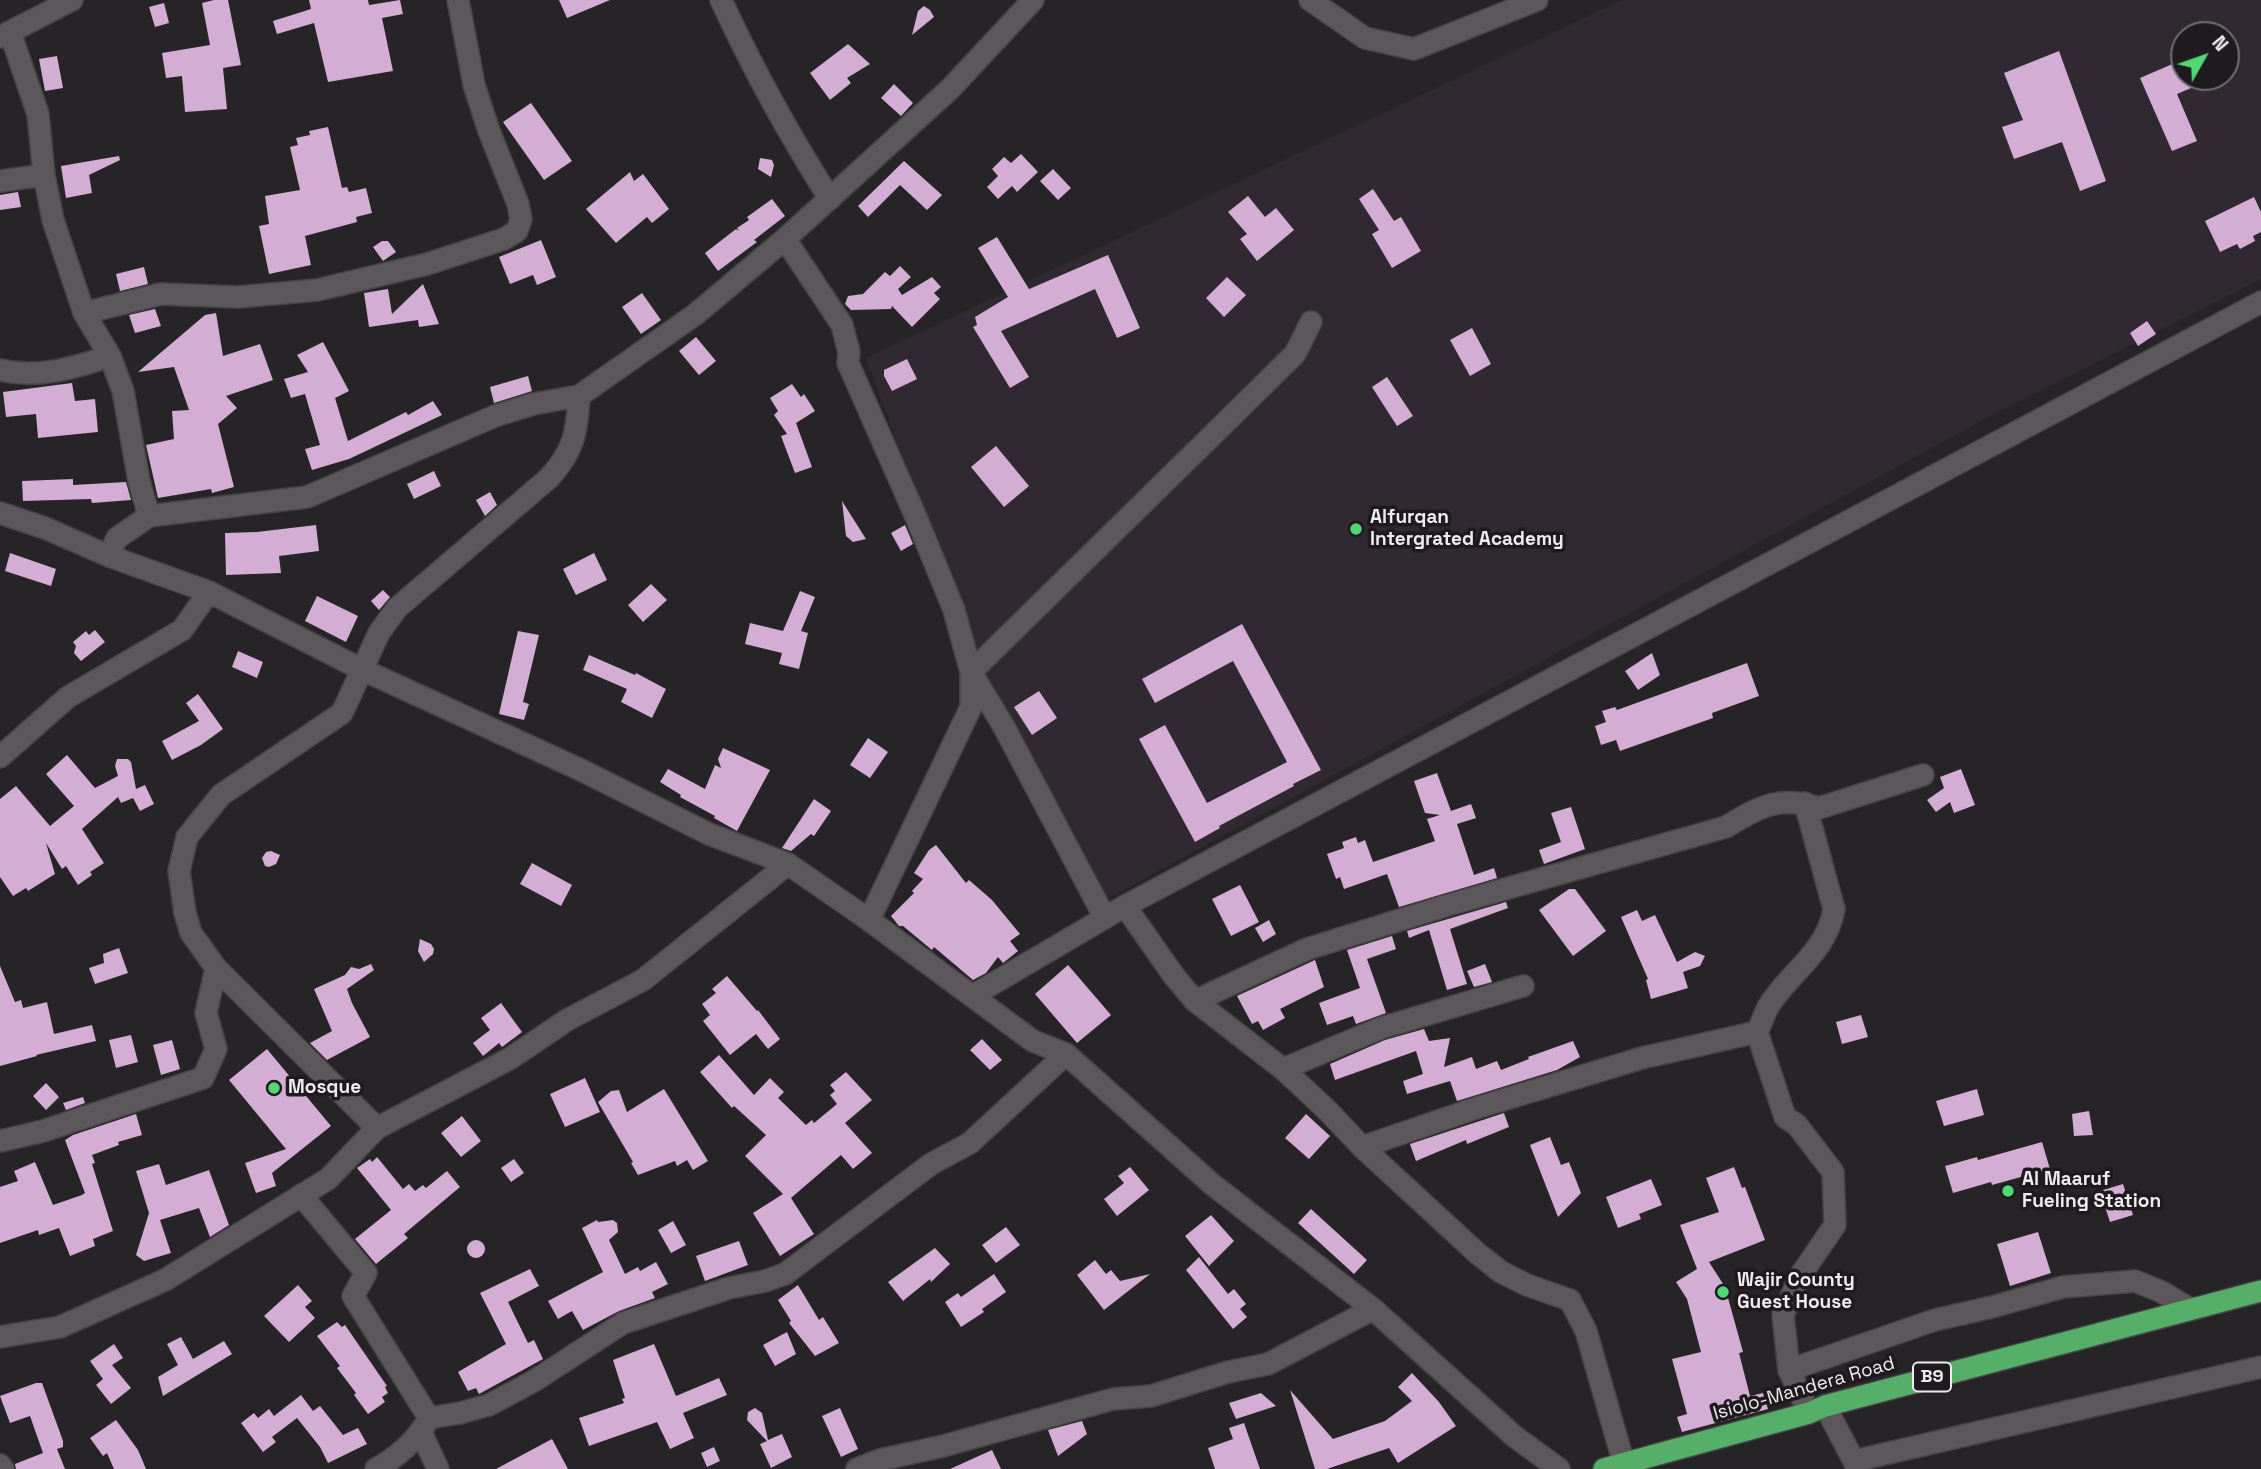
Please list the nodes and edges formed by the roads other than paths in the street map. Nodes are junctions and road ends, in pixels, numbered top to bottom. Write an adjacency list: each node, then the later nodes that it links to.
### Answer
1 (72, 0): 7 (street)
2 (458, 0): 13 (street)
3 (721, 0): 10 (street)
4 (1033, 0): 10 (street)
5 (1310, 0): 6 (street)
6 (1537, 0)
7 (5, 34): 8 (street)
8 (44, 175): 9 (street); 13 (street)
9 (0, 181)
10 (830, 199): 11 (street)
11 (785, 239): 17 (street); 23 (street)
12 (2261, 302): 28 (street)
13 (84, 313): 15 (street)
14 (1311, 322): 23 (street)
15 (110, 356): 16 (street); 19 (street)
16 (0, 370)
17 (579, 396): 19 (street); 22 (street)
18 (0, 513): 20 (street)
19 (149, 516): 20 (street)
20 (109, 556): 21 (street)
21 (209, 592): 22 (street); 24 (street)
22 (361, 669): 27 (street); 31 (street)
23 (971, 673): 29 (street); 30 (street)
24 (0, 757)
25 (1923, 775): 26 (street)
26 (1805, 803): 34 (street); 35 (street)
27 (788, 864): 30 (street); 38 (street)
28 (1125, 906): 29 (street); 34 (street)
29 (1105, 918): 33 (street)
30 (869, 920): 33 (street)
31 (216, 968): 38 (street); 39 (street)
32 (1523, 986): 37 (street)
33 (972, 996): 36 (street)
34 (1195, 1001): 37 (street)
35 (1757, 1032): 40 (street); 47 (street)
36 (1066, 1054): 43 (street); 49 (street)
37 (1283, 1069): 40 (street)
38 (377, 1128): 41 (street)
39 (0, 1141)
40 (1362, 1147): 51 (street)
41 (301, 1195): 45 (street); 49 (street)
42 (2261, 1291): 44 (highway, Isiolo-Mandera Road / B9)
43 (1373, 1309): 54 (street); 55 (street)
44 (2190, 1309): 47 (street); 48 (highway, Isiolo-Mandera Road / B9)
45 (0, 1337)
46 (2261, 1367): 50 (street)
47 (1789, 1370): 48 (street)
48 (1817, 1409): 50 (street); 51 (highway, Isiolo-Mandera Road / B9)
49 (425, 1425): 52 (street); 53 (street)
50 (1856, 1465)
51 (1614, 1466)
52 (376, 1469)
53 (438, 1469)
54 (857, 1469)
55 (1559, 1469)

